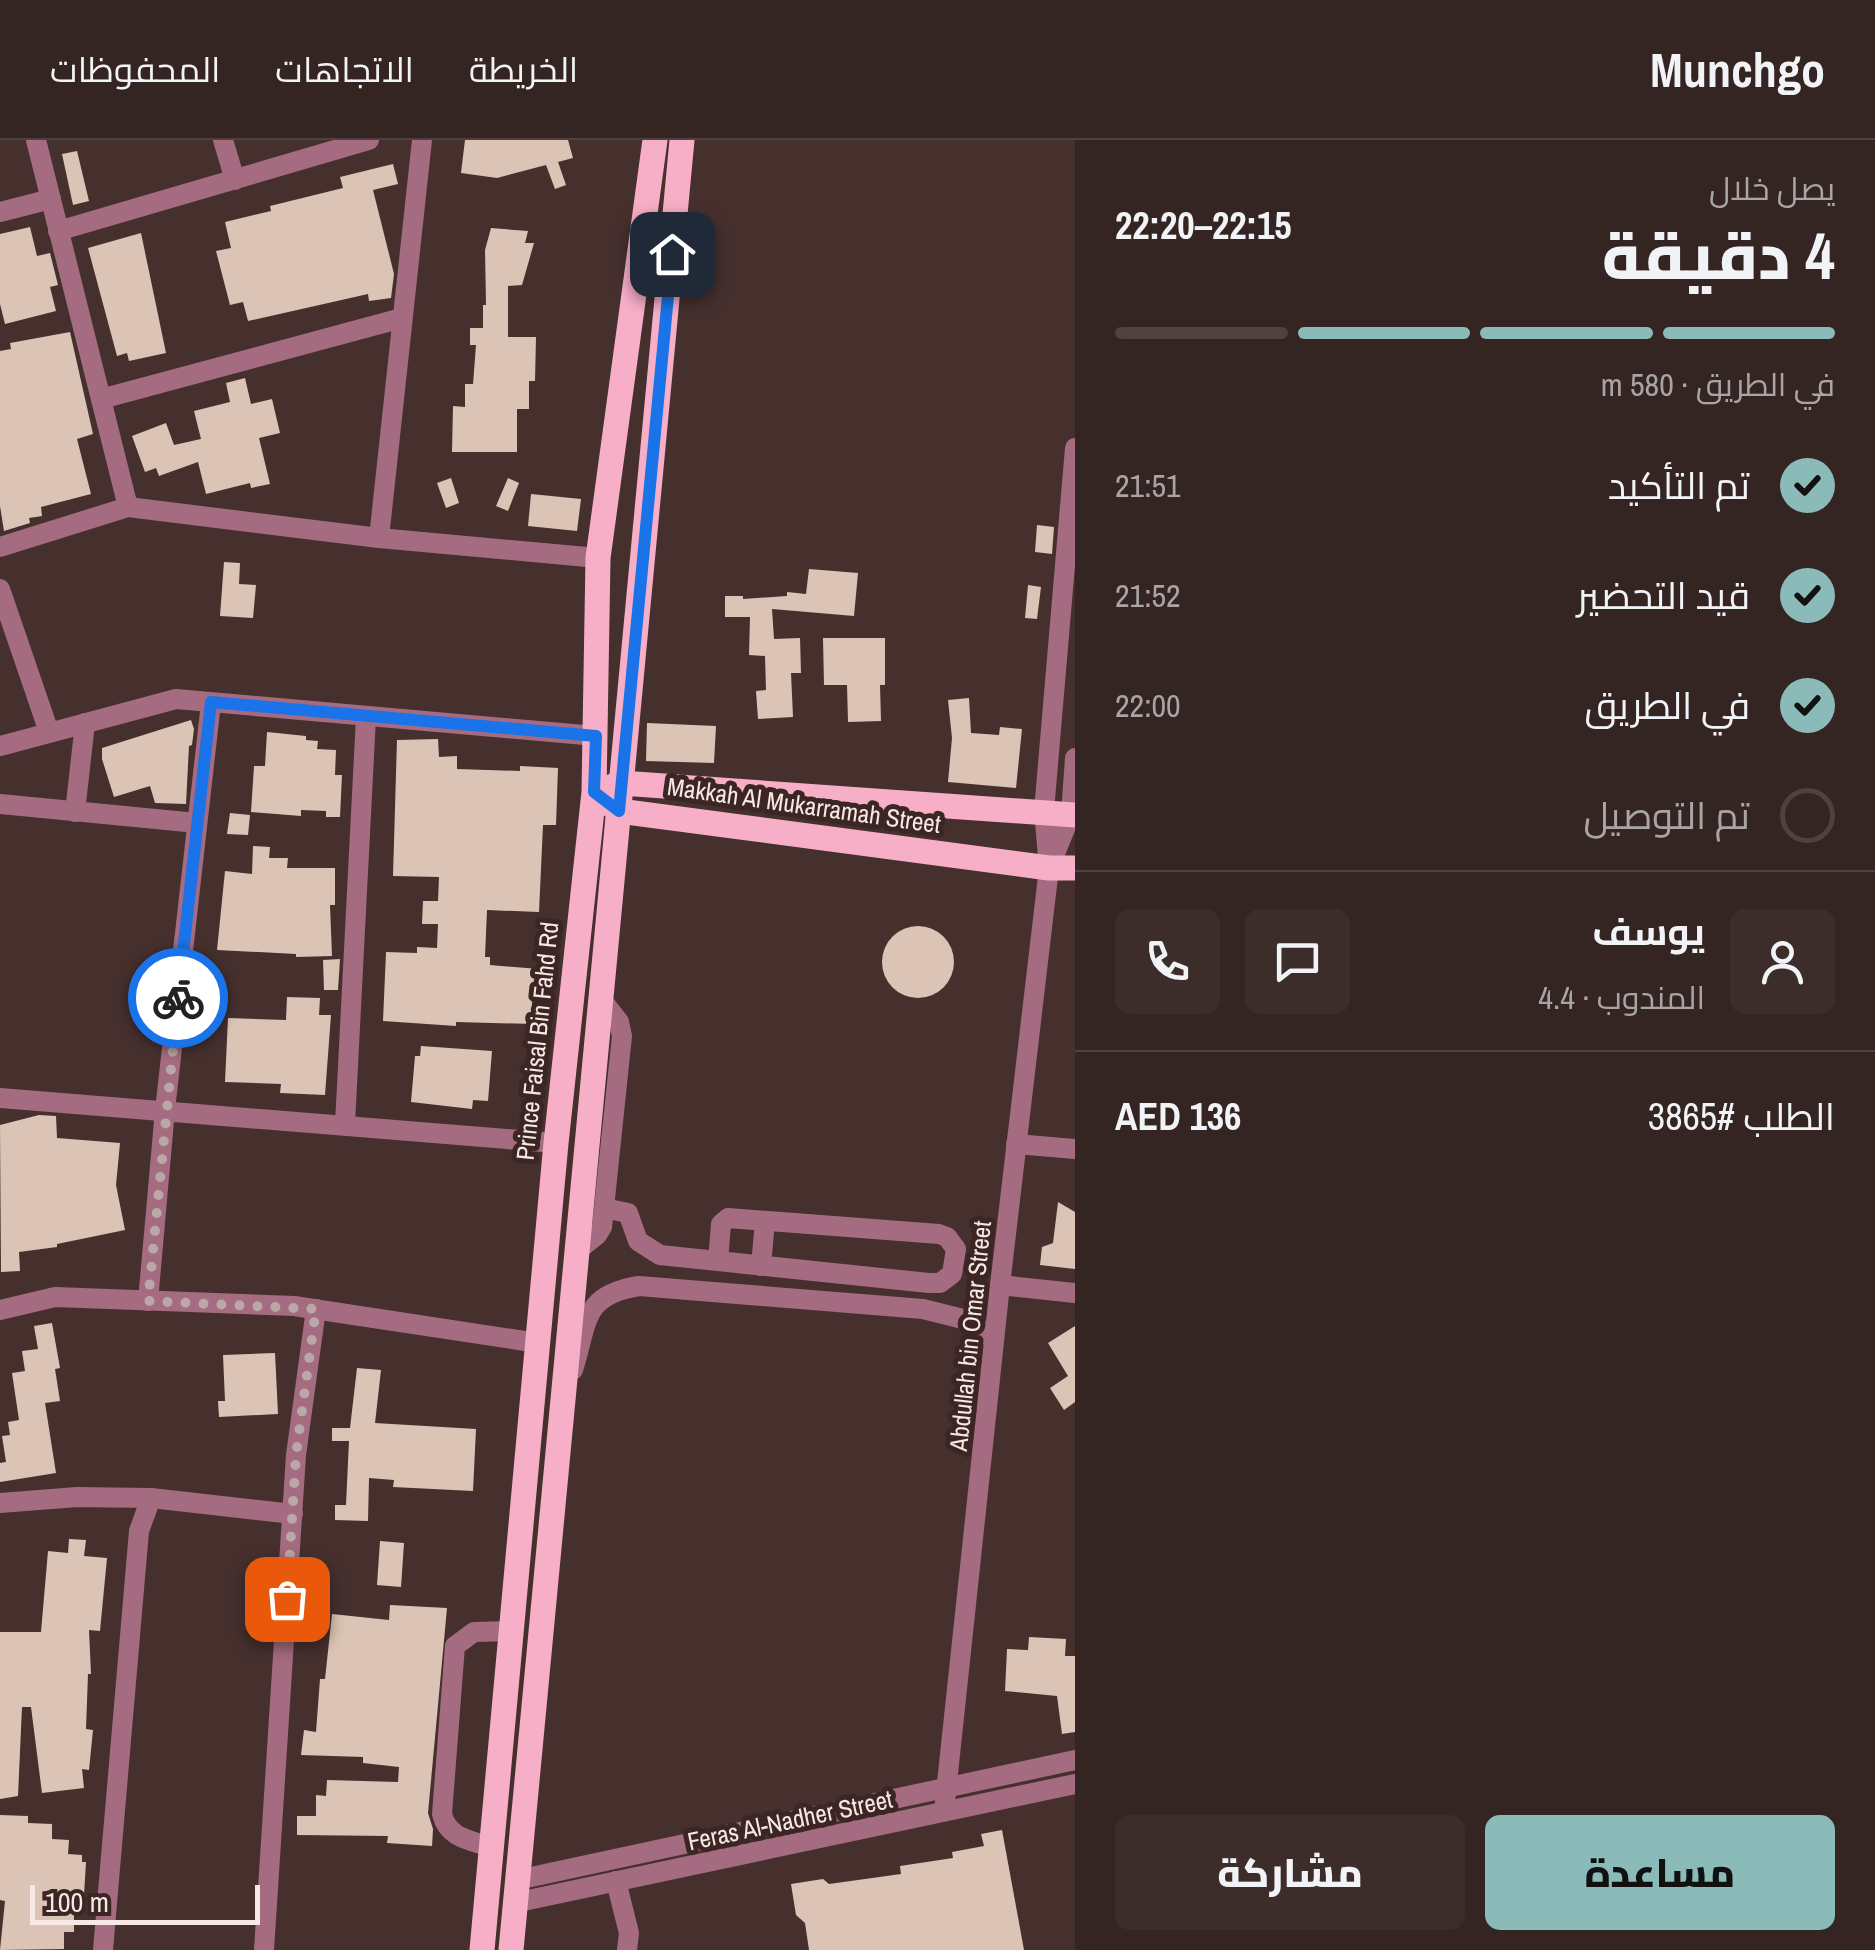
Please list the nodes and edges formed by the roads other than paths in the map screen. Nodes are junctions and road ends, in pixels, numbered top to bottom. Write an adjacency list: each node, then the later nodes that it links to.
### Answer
1 (36, 140): 8 (street)
2 (223, 140): 7 (street)
3 (369, 140): 7 (street)
4 (422, 140): 11 (street)
5 (654, 140): 18 (main road, Prince Faisal Bin Fahd Rd)
6 (682, 140): 27 (main road)
7 (235, 180): 10 (street)
8 (50, 199): 9 (street); 10 (street)
9 (0, 212)
10 (58, 231): 12 (street)
11 (402, 318): 12 (street); 15 (street)
12 (101, 398): 14 (street)
13 (1075, 448): 17 (street, Abdullah bin Omar Street)
14 (128, 507): 15 (street); 16 (street)
15 (379, 538): 18 (street)
16 (0, 547)
17 (1070, 555): 31 (street, Abdullah bin Omar Street)
18 (598, 558): 24 (main road, Prince Faisal Bin Fahd Rd)
19 (0, 589): 23 (street)
20 (211, 702): 21 (street); 22 (street); 34 (street)
21 (366, 717): 24 (street); 39 (street)
22 (85, 723): 23 (street); 32 (street)
23 (50, 732): 25 (street)
24 (596, 736): 28 (main road, Prince Faisal Bin Fahd Rd)
25 (0, 746)
26 (1075, 758): 33 (street, Abdullah bin Omar Street)
27 (622, 784): 28 (main road, Makkah Al Mukarramah Street); 30 (main road); 31 (main road, Makkah Al Mukarramah Street)
28 (594, 792): 30 (main road, Makkah Al Mukarramah Street); 40 (main road, Prince Faisal Bin Fahd Rd)
29 (0, 804): 32 (street)
30 (619, 811): 35 (main road, Makkah Al Mukarramah Street); 36 (main road)
31 (1044, 811): 33 (main road, Makkah Al Mukarramah Street); 35 (street, Abdullah bin Omar Street)
32 (75, 812): 34 (street)
33 (1073, 814): 35 (street, Abdullah bin Omar Street)
34 (198, 823): 38 (street)
35 (1062, 868): 41 (street, Abdullah bin Omar Street)
36 (601, 999): 43 (street); 45 (main road)
37 (0, 1098): 38 (street)
38 (165, 1110): 39 (street); 50 (street)
39 (346, 1124): 40 (street)
40 (556, 1142): 54 (main road, Prince Faisal Bin Fahd Rd)
41 (1016, 1144): 42 (street); 48 (street, Abdullah bin Omar Street)
42 (1075, 1149)
43 (604, 1208): 45 (street); 46 (street)
44 (765, 1222): 46 (street); 47 (street); 47 (street)
45 (577, 1251): 55 (main road)
46 (718, 1261): 47 (street)
47 (761, 1266)
48 (1000, 1285): 49 (street); 53 (street, Abdullah bin Omar Street)
49 (1075, 1293)
50 (148, 1301): 51 (street); 52 (street)
51 (316, 1309): 54 (street); 58 (street)
52 (0, 1310)
53 (994, 1339): 55 (street); 62 (street, Abdullah bin Omar Street)
54 (538, 1343): 59 (main road, Prince Faisal Bin Fahd Rd)
55 (562, 1404): 66 (main road)
56 (152, 1498): 57 (street); 58 (street); 67 (street)
57 (0, 1503)
58 (293, 1514): 68 (street)
59 (511, 1631): 64 (main road, Prince Faisal Bin Fahd Rd); 64 (street)
60 (1075, 1760): 62 (street, Feras Al-Nadher Street)
61 (1075, 1784): 63 (street, Feras Al-Nadher Street)
62 (946, 1787): 63 (street, Abdullah bin Omar Street); 66 (street, Feras Al-Nadher Street)
63 (944, 1811): 65 (street, Feras Al-Nadher Street)
64 (491, 1848): 69 (main road, Prince Faisal Bin Fahd Rd)
65 (616, 1881): 66 (street, Feras Al-Nadher Street); 71 (street)
66 (516, 1892): 70 (main road)
67 (103, 1950)
68 (264, 1950)
69 (482, 1950)
70 (511, 1950)
71 (627, 1950)

